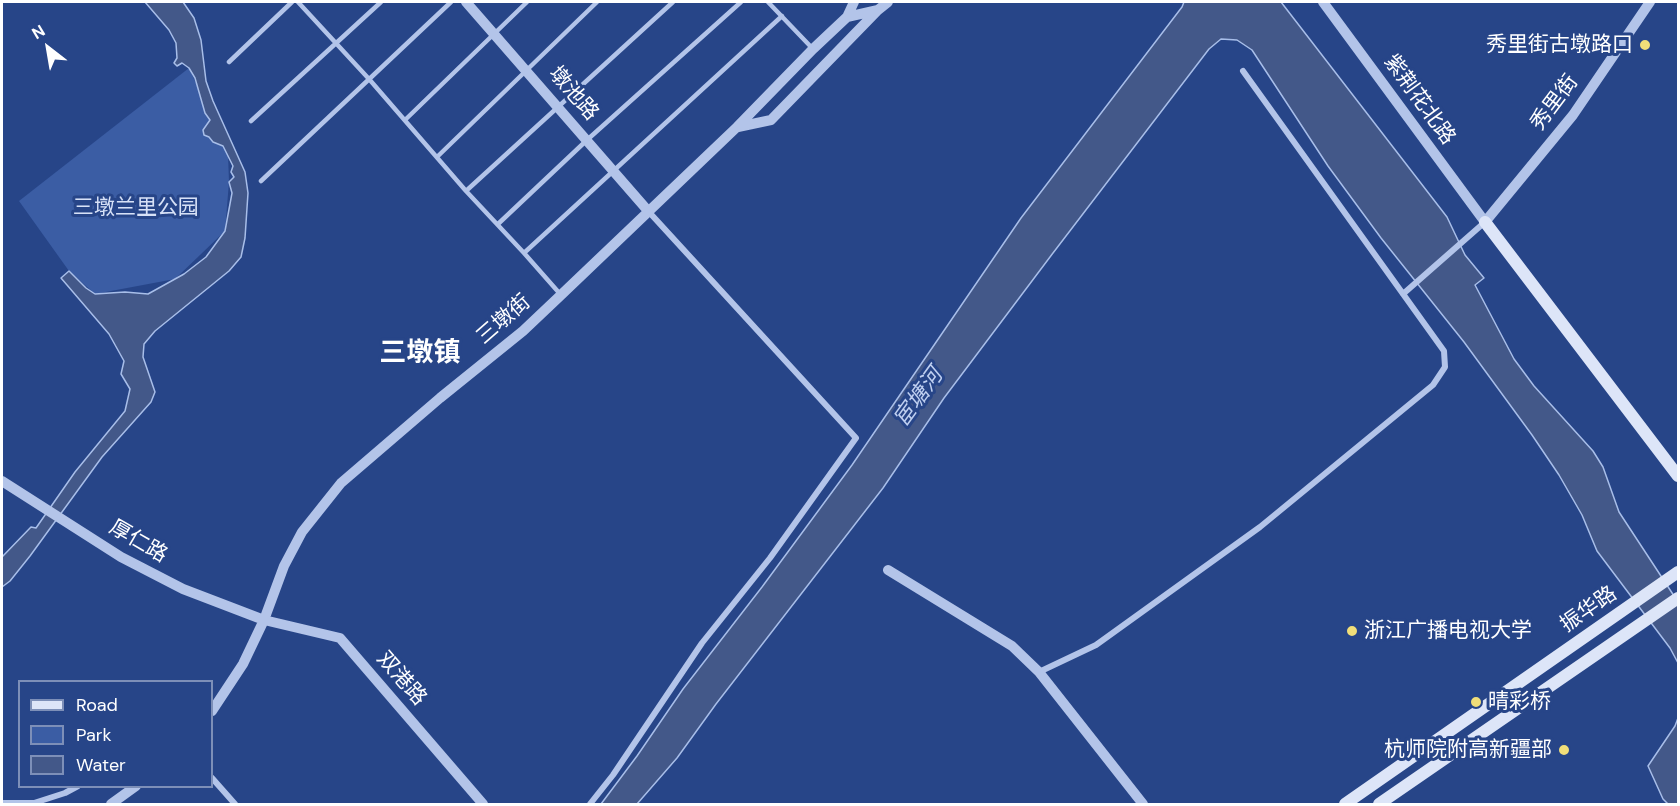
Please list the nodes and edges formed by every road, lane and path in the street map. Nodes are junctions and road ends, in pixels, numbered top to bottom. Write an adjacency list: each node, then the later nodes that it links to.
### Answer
1 (292, 2): 21 (lane)
2 (297, 2): 19 (lane)
3 (381, 2): 19 (lane)
4 (451, 2): 24 (lane)
5 (466, 2): 18 (street, 墩池路)
6 (527, 2): 18 (lane)
7 (597, 2): 22 (lane)
8 (673, 2): 25 (lane)
9 (741, 2): 29 (lane)
10 (768, 2): 16 (lane)
11 (854, 2): 17 (street, 三墩街)
12 (888, 2): 15 (street, 三墩街)
13 (1323, 2): 35 (street, 紫荆花北路)
14 (1650, 2): 35 (street, 秀里街)
15 (878, 10): 17 (street, 三墩街); 28 (street)
16 (782, 16): 20 (lane); 31 (lane)
17 (847, 17): 20 (street, 三墩街)
18 (495, 34): 22 (street, 墩池路); 26 (lane)
19 (336, 43): 24 (lane); 27 (lane)
20 (813, 48): 28 (street, 三墩街)
21 (229, 62)
22 (526, 70): 25 (street, 墩池路); 30 (lane)
23 (1243, 70): 38 (street)
24 (369, 79): 26 (lane); 32 (lane)
25 (558, 107): 29 (street, 墩池路); 33 (lane)
26 (405, 120): 30 (lane)
27 (251, 122)
28 (737, 127): 34 (street, 三墩街)
29 (587, 140): 31 (street, 墩池路); 36 (lane)
30 (437, 158): 33 (lane)
31 (615, 171): 34 (street, 墩池路); 37 (lane)
32 (261, 181)
33 (466, 191): 36 (lane)
34 (649, 212): 39 (street, 三墩街); 56 (street)
35 (1485, 222): 38 (street); 40 (main road)
36 (498, 224): 37 (lane)
37 (524, 253): 39 (lane)
38 (1403, 294): 46 (street)
39 (561, 295): 45 (street, 三墩街)
40 (1678, 477)
41 (2, 481): 45 (street, 厚仁路)
42 (888, 570): 46 (street)
43 (1678, 572): 58 (main road, 振华路)
44 (1678, 597): 59 (main road, 振华路)
45 (264, 620): 47 (street, 三墩街); 55 (street, 双港路)
46 (1039, 672): 57 (street)
47 (213, 709)
48 (213, 779): 54 (street)
49 (74, 788): 52 (street)
50 (133, 788): 53 (street)
51 (2, 803): 52 (street)
52 (34, 804)
53 (111, 804)
54 (235, 804)
55 (483, 804)
56 (590, 804)
57 (1143, 804)
58 (1345, 804)
59 (1379, 804)

